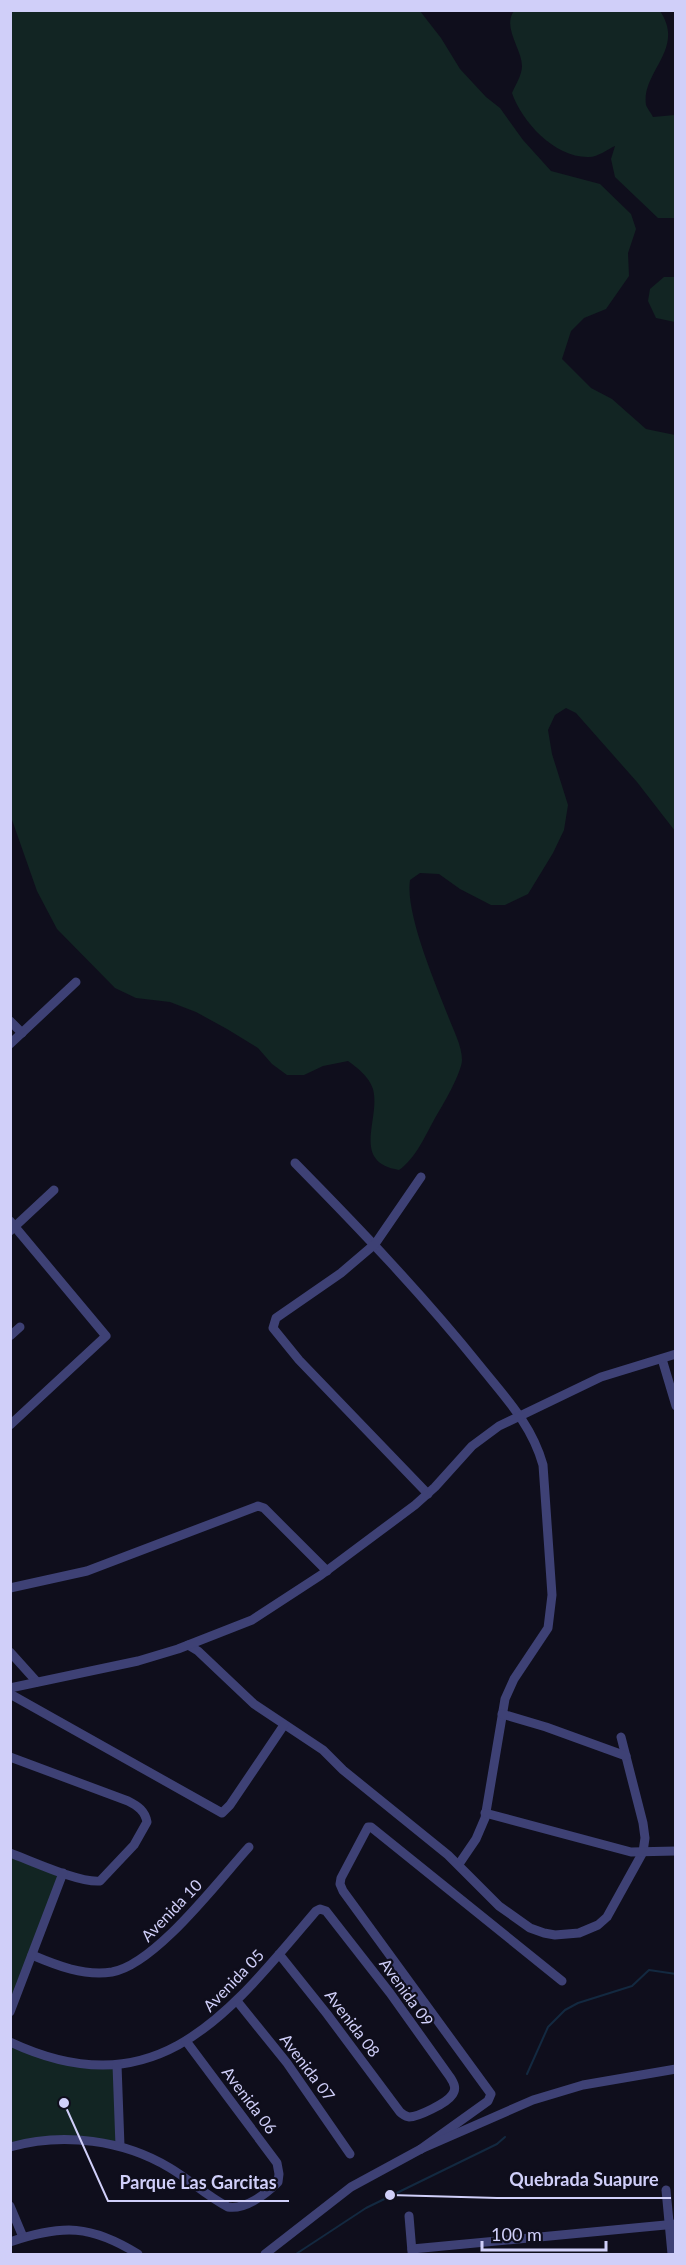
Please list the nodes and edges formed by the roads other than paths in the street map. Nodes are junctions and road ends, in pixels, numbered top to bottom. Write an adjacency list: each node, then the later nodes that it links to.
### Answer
1 (76, 982): 3 (street)
2 (10, 1021): 3 (street)
3 (22, 1033): 4 (street)
4 (10, 1044)
5 (295, 1163): 9 (street)
6 (421, 1177): 9 (street)
7 (54, 1190): 8 (street)
8 (12, 1226): 16 (street)
9 (375, 1244): 15 (street); 17 (street)
10 (20, 1327): 11 (street)
11 (10, 1336)
12 (675, 1354): 13 (street)
13 (662, 1359): 14 (street); 15 (street)
14 (675, 1406)
15 (520, 1416): 17 (street); 25 (street)
16 (10, 1425)
17 (428, 1494): 18 (street)
18 (327, 1571): 19 (street); 20 (street)
19 (10, 1588)
20 (188, 1645): 22 (street); 26 (street)
21 (10, 1652): 22 (street)
22 (37, 1682): 23 (street)
23 (10, 1688)
24 (10, 1694): 26 (street)
25 (502, 1714): 28 (street); 30 (street)
26 (284, 1725): 35 (street)
27 (621, 1737): 28 (street)
28 (626, 1756): 33 (street)
29 (10, 1757): 36 (street)
30 (485, 1813): 33 (street); 35 (street)
31 (249, 1847): 39 (street, Avenida 10)
32 (675, 1851): 33 (street)
33 (642, 1852): 35 (street)
34 (10, 1853): 36 (street)
35 (459, 1864)
36 (63, 1873): 39 (street)
37 (326, 1911): 38 (street, Avenida 05); 47 (street, Avenida 09)
38 (279, 1954): 41 (street, Avenida 05); 47 (street, Avenida 08)
39 (32, 1956): 42 (street)
40 (562, 1981): 50 (street)
41 (237, 2001): 43 (street, Avenida 05); 51 (street, Avenida 07)
42 (10, 2012)
43 (186, 2041): 45 (street, Avenida 05); 48 (street, Avenida 06)
44 (10, 2042): 45 (street, Avenida 05)
45 (117, 2065): 48 (street)
46 (675, 2069): 50 (street)
47 (400, 2112)
48 (120, 2146): 49 (street)
49 (10, 2147)
50 (420, 2149): 60 (street)
51 (350, 2154)
52 (666, 2190): 55 (street)
53 (10, 2206): 56 (street)
54 (409, 2216): 58 (street)
55 (672, 2225): 58 (street); 61 (street)
56 (23, 2237): 57 (street); 59 (street)
57 (10, 2242)
58 (412, 2252)
59 (138, 2254)
60 (265, 2254)
61 (672, 2254)

